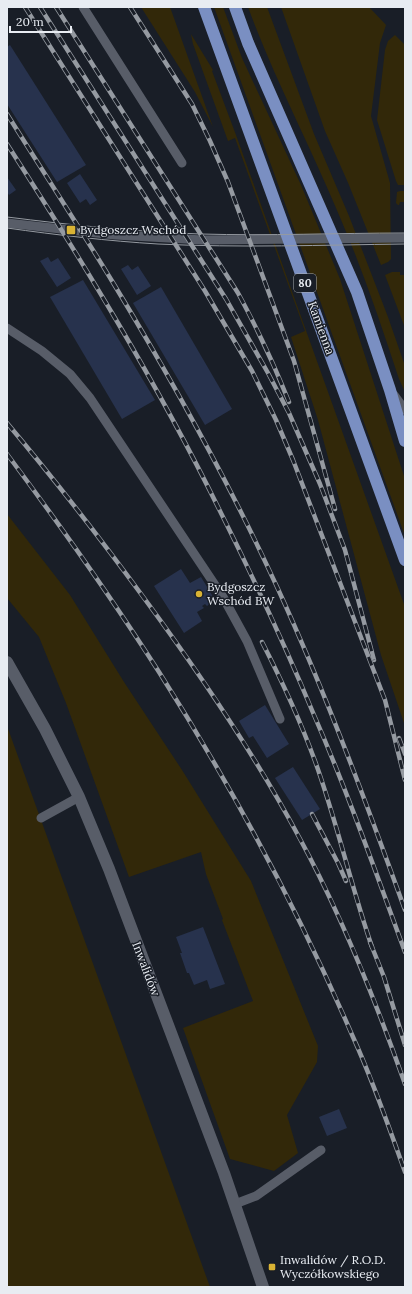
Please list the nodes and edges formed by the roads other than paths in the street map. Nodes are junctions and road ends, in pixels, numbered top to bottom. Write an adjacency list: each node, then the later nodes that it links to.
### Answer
1 (83, 7): 4 (lane)
2 (204, 7): 11 (main road, Kamienna / 80)
3 (235, 7): 8 (main road)
4 (182, 163)
5 (7, 222): 6 (lane)
6 (405, 238)
7 (7, 328): 13 (lane)
8 (390, 390): 9 (lane); 10 (main road)
9 (405, 410)
10 (405, 441)
11 (405, 560)
12 (7, 662): 14 (street, Inwalidów)
13 (280, 719)
14 (79, 798): 15 (lane); 17 (street, Inwalidów)
15 (41, 818)
16 (322, 1150): 17 (lane)
17 (234, 1204): 18 (street, Inwalidów)
18 (263, 1287)

